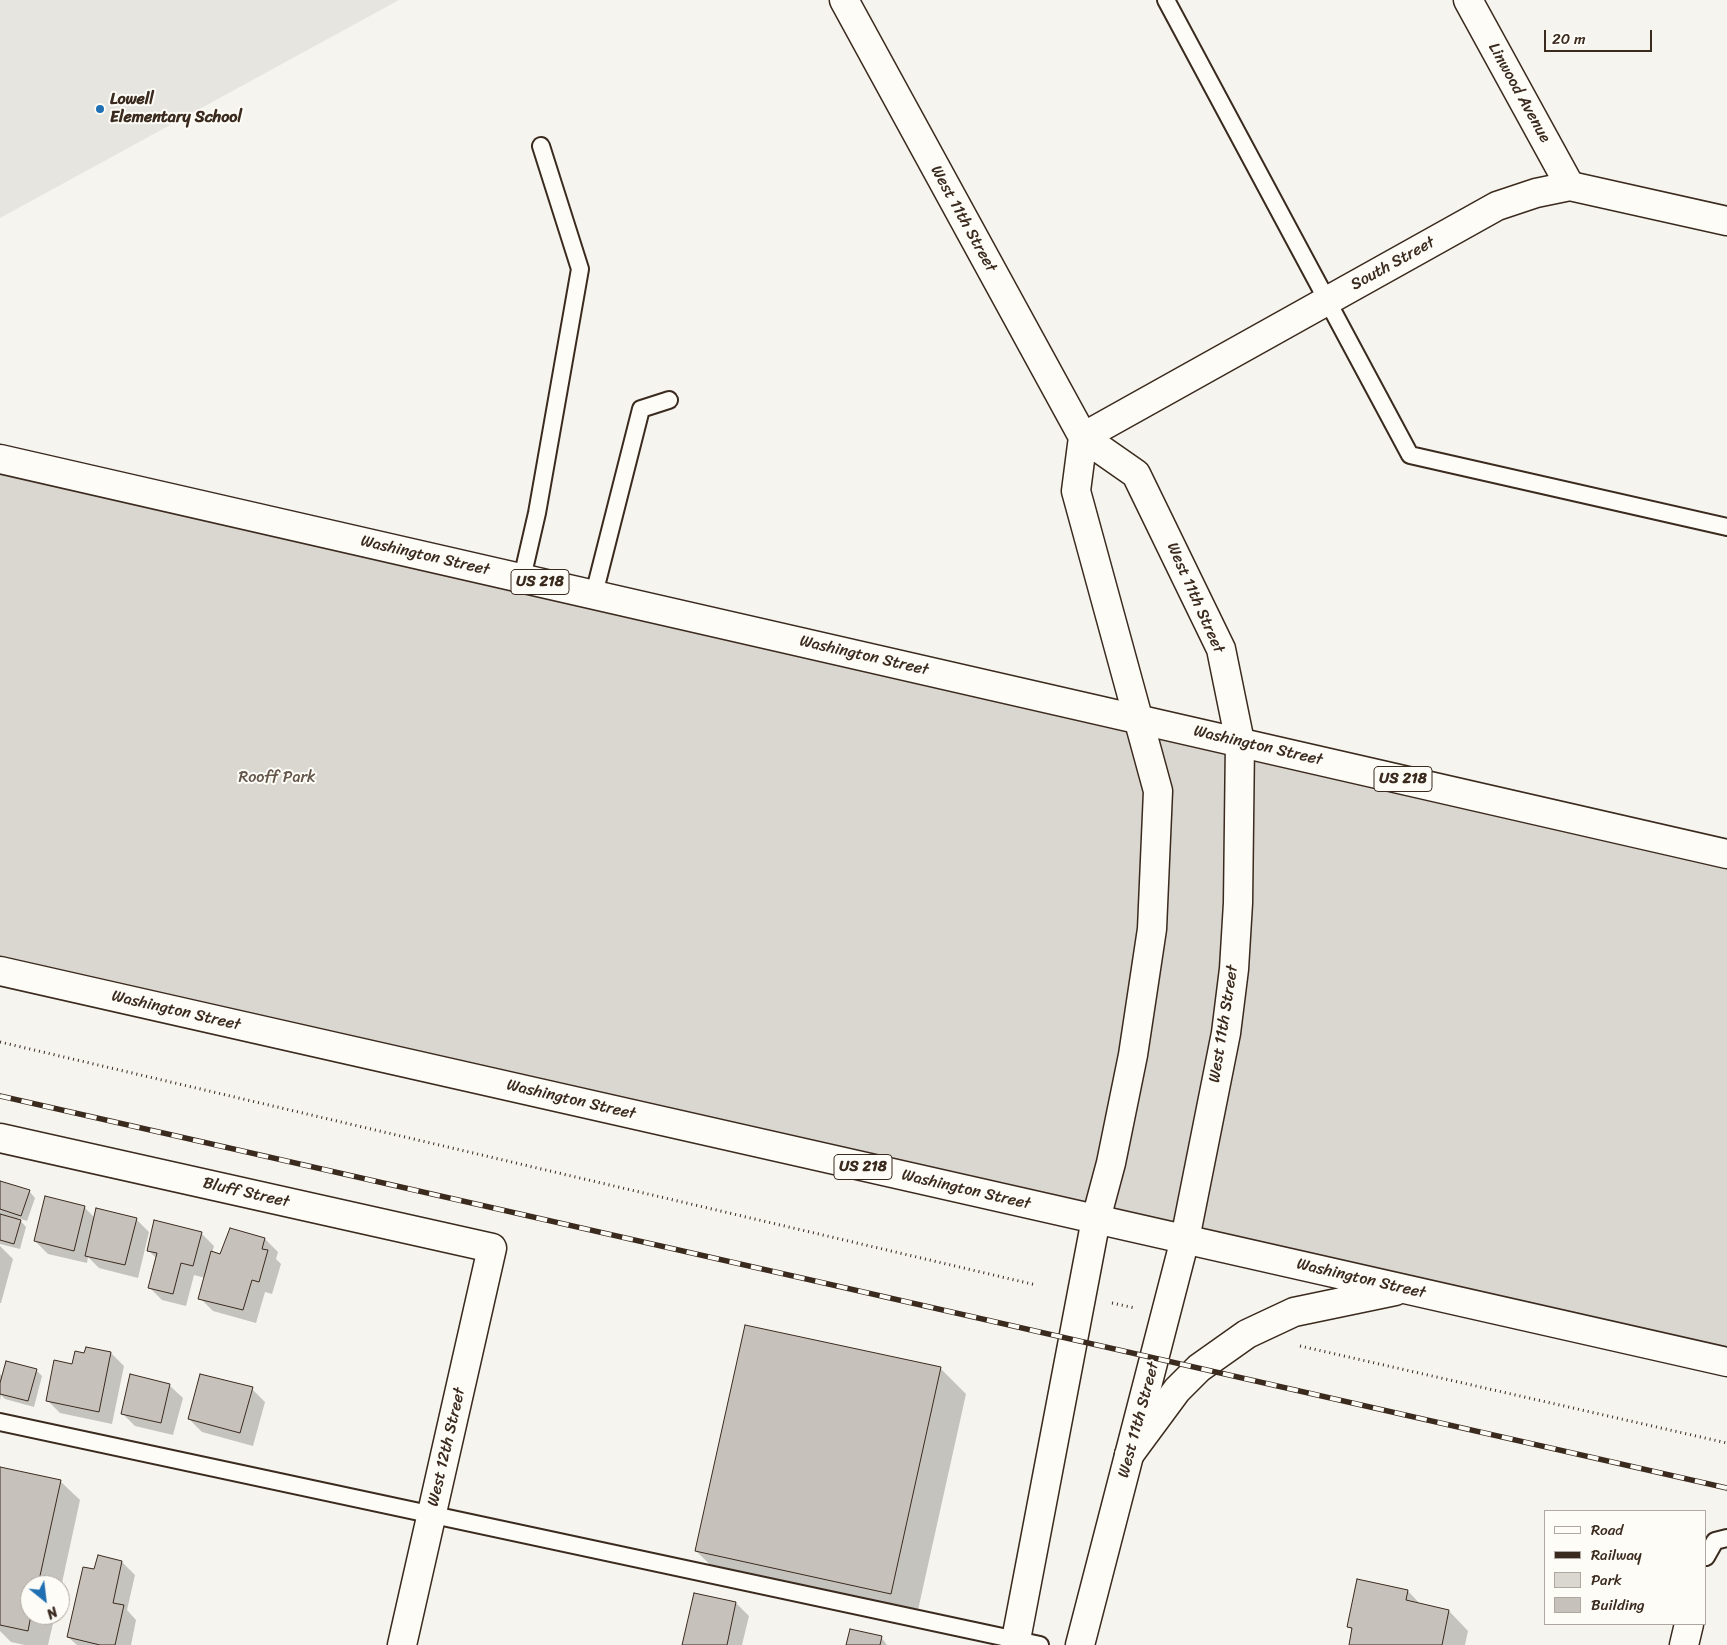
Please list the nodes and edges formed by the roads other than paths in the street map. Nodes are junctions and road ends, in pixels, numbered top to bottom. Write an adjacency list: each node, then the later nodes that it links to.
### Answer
1 (844, 0): 9 (main road, West 11th Street)
2 (1166, 0): 7 (lane)
3 (1468, 0): 5 (main road, Linwood Avenue)
4 (541, 146): 12 (lane)
5 (1570, 186): 6 (main road, South Street); 7 (main road, South Street)
6 (1727, 221)
7 (1328, 301): 9 (main road, South Street); 11 (lane)
8 (669, 400): 13 (lane)
9 (1083, 437): 14 (main road); 15 (main road, West 11th Street)
10 (0, 459): 12 (main road, Washington Street / US 218)
11 (1727, 527)
12 (522, 578): 13 (main road, Washington Street / US 218)
13 (594, 594): 14 (main road, Washington Street / US 218)
14 (1137, 718): 15 (main road, Washington Street / US 218); 19 (main road)
15 (1240, 742): 16 (main road, Washington Street / US 218); 20 (main road, West 11th Street)
16 (1727, 854)
17 (0, 971): 19 (main road, Washington Street / US 218)
18 (0, 1138): 21 (main road, Bluff Street)
19 (1096, 1219): 20 (main road, Washington Street / US 218); 30 (main road)
20 (1186, 1239): 22 (main road, Washington Street / US 218); 25 (main road, West 11th Street)
21 (492, 1248): 26 (main road, West 12th Street)
22 (1404, 1289): 23 (main road, Washington Street / US 218); 25 (main road)
23 (1727, 1362)
24 (0, 1422): 26 (lane)
25 (1130, 1455): 32 (main road, West 11th Street)
26 (431, 1516): 30 (lane); 31 (main road, West 12th Street)
27 (1727, 1538): 28 (lane)
28 (1707, 1555)
29 (1689, 1625): 33 (main road)
30 (1024, 1643)
31 (402, 1645)
32 (1080, 1645)
33 (1684, 1645)

